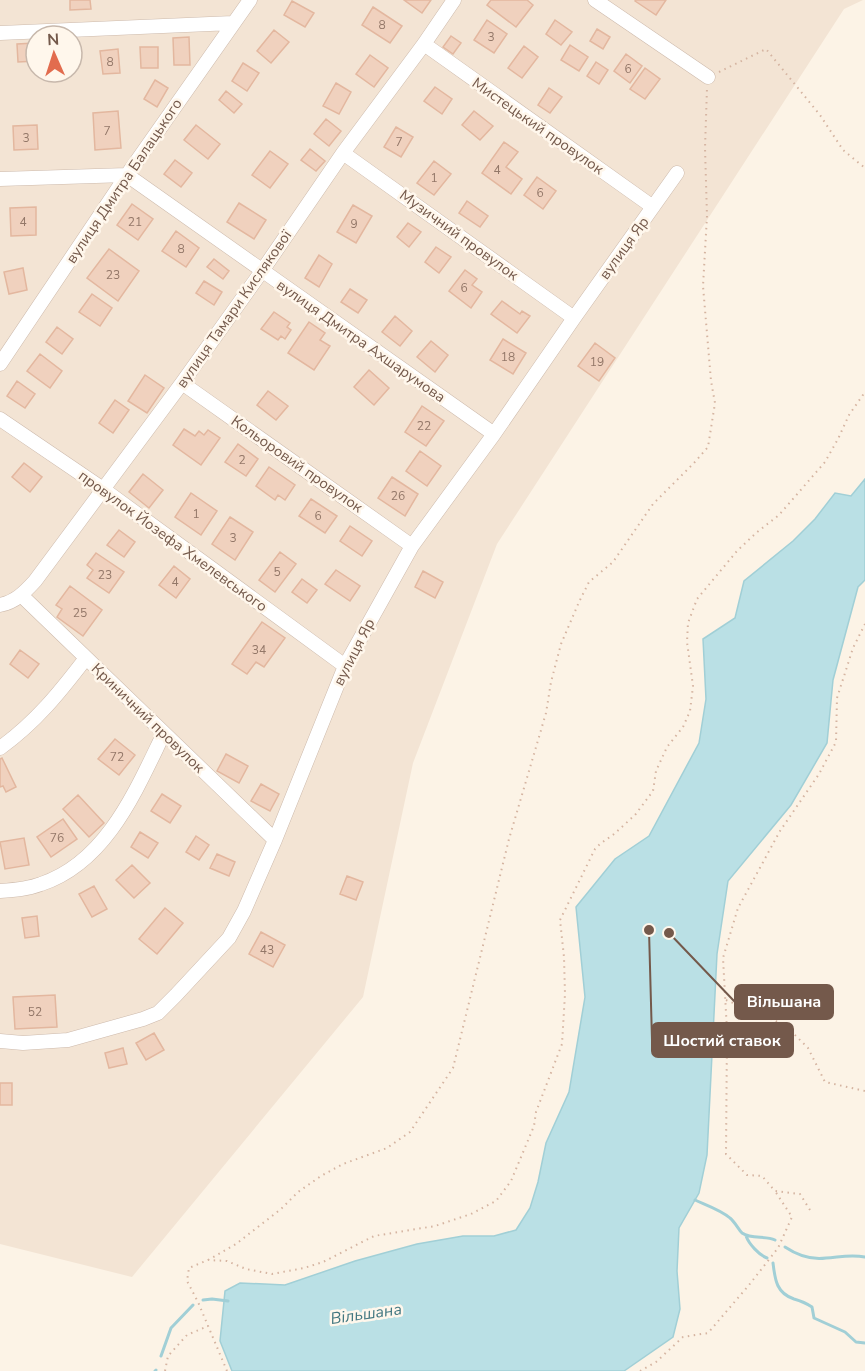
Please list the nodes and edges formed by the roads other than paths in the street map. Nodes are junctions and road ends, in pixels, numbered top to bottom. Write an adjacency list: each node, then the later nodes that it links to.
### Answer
1 (250, 0): 4 (street, вулиця Дмитра Балацького)
2 (454, 0): 6 (street, вулиця Тамари Кислякової)
3 (595, 0): 7 (street)
4 (233, 23): 5 (street); 10 (street, вулиця Дмитра Балацького)
5 (0, 33)
6 (424, 44): 8 (street, вулиця Тамари Кислякової); 12 (street, Мистецький провулок)
7 (708, 77)
8 (344, 153): 13 (street, вулиця Тамари Кислякової); 14 (street, Музичний провулок)
9 (677, 173): 12 (street, вулиця Яр)
10 (127, 175): 11 (street); 13 (street, вулиця Дмитра Ахшарумова); 15 (street, вулиця Дмитра Балацького)
11 (0, 179)
12 (653, 207): 14 (street, вулиця Яр)
13 (262, 271): 16 (street, вулиця Тамари Кислякової); 18 (street, вулиця Дмитра Ахшарумова)
14 (574, 318): 18 (street, вулиця Яр)
15 (0, 364)
16 (182, 383): 19 (street, вулиця Тамари Кислякової); 20 (street, Кольоровий провулок)
17 (0, 419): 19 (street, провулок Йозефа Хмелевського)
18 (494, 434): 20 (street, вулиця Яр)
19 (103, 489): 21 (street, вулиця Тамари Кислякової); 24 (street, провулок Йозефа Хмелевського)
20 (412, 546): 24 (street, вулиця Яр)
21 (21, 596): 22 (street, вулиця Тамари Кислякової); 23 (street, Криничний провулок)
22 (0, 605)
23 (86, 658): 25 (street, Криничний провулок); 26 (street)
24 (345, 666): 27 (street, вулиця Яр)
25 (164, 733): 27 (street, Криничний провулок); 28 (street)
26 (0, 748)
27 (275, 840): 29 (street, вулиця Яр)
28 (0, 891)
29 (0, 1041)

